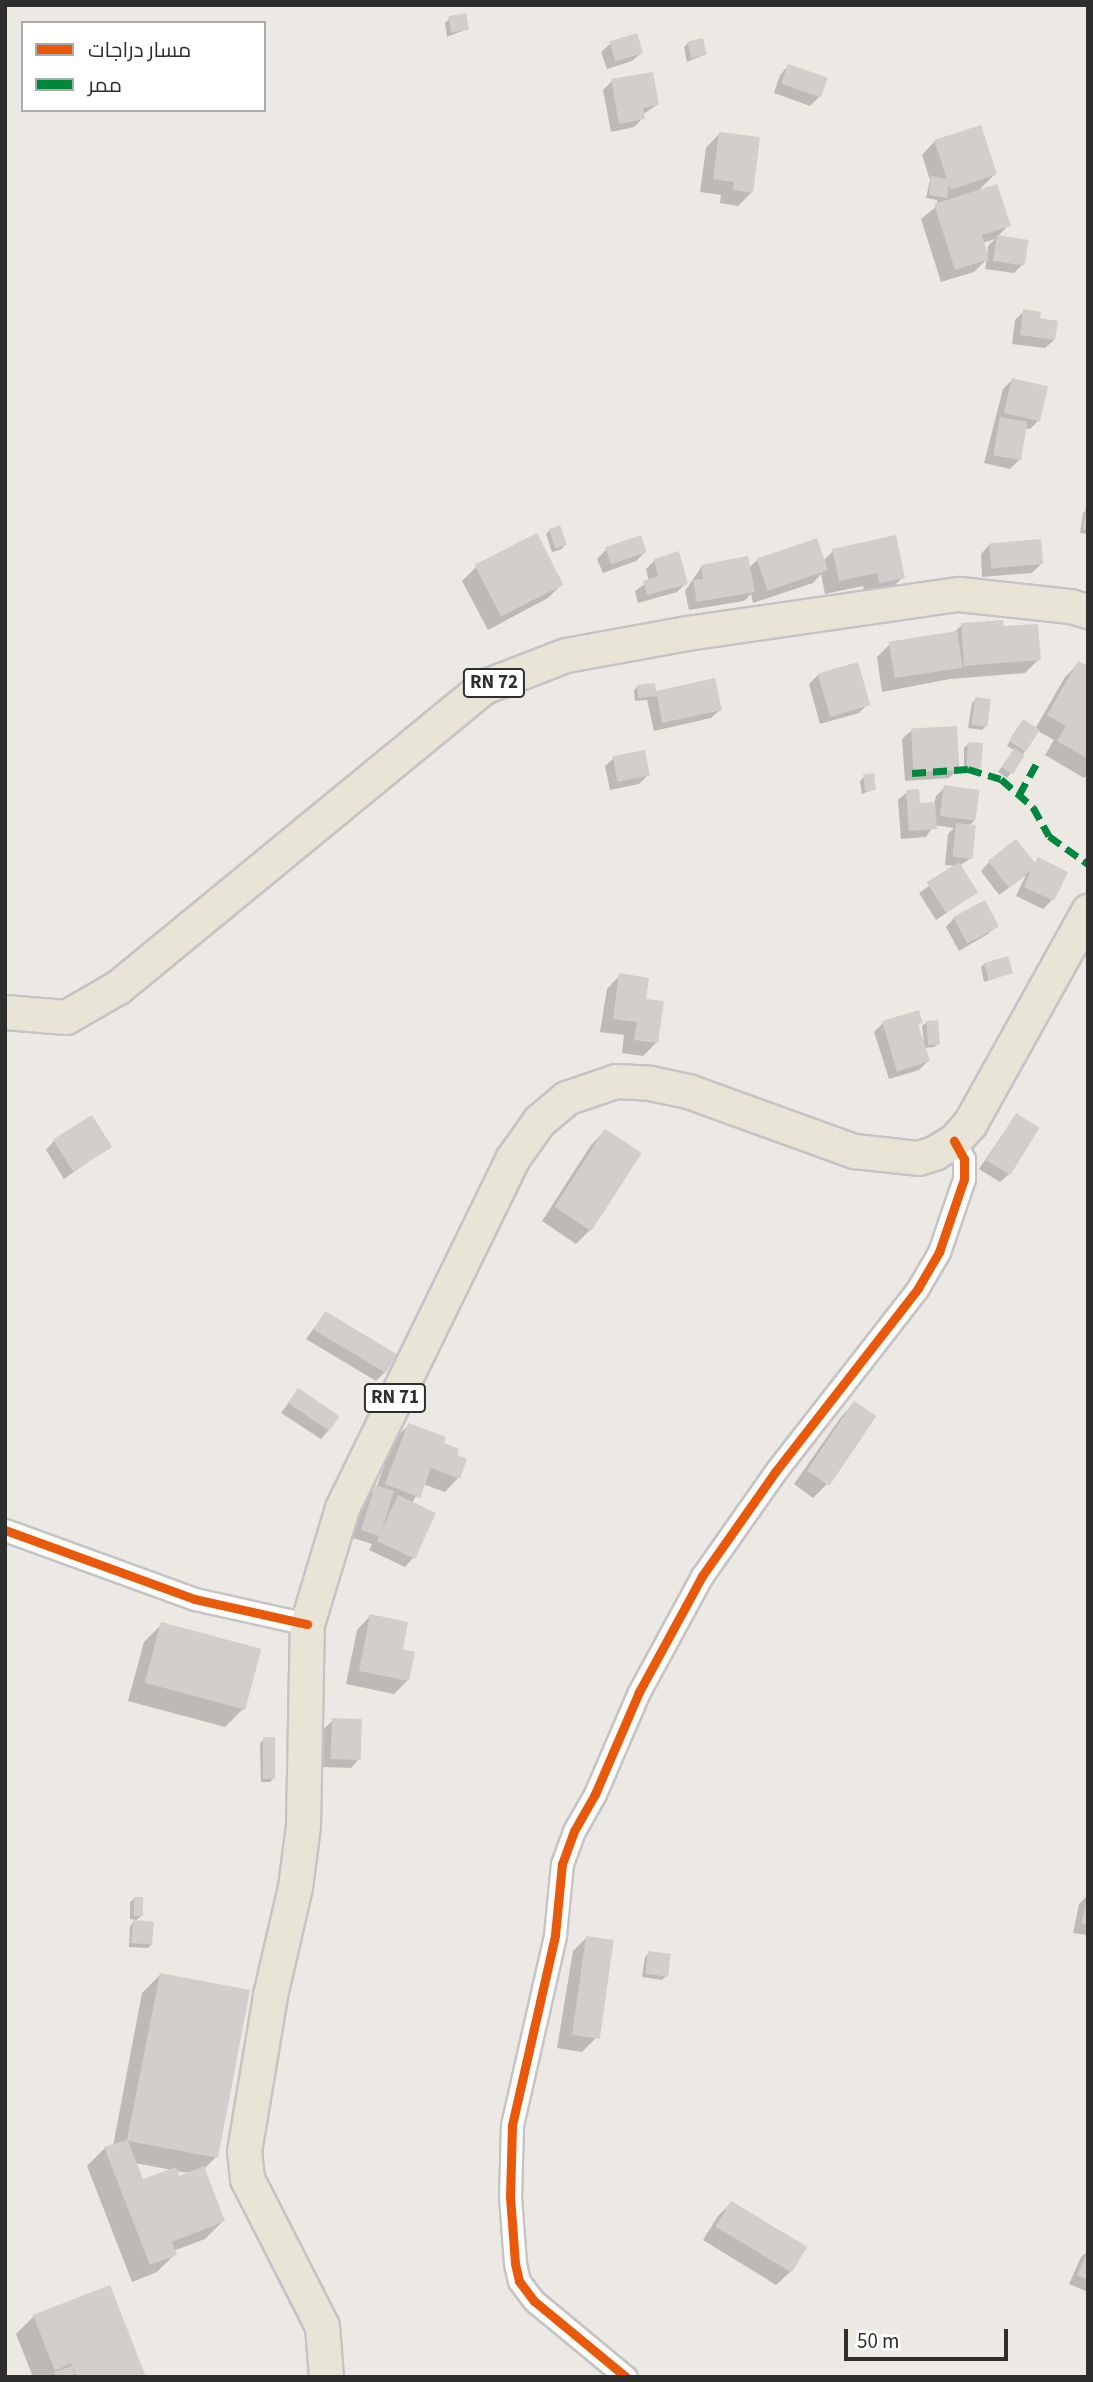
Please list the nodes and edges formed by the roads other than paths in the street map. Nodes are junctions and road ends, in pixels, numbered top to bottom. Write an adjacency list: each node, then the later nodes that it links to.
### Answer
1 (1088, 611): 3 (main road, RN 72)
2 (1088, 911): 4 (main road, RN 71)
3 (5, 1013)
4 (954, 1141): 6 (main road, RN 71); 8 (street)
5 (5, 1530): 6 (street)
6 (307, 1624): 7 (main road, RN 71)
7 (326, 2377)
8 (626, 2377)

